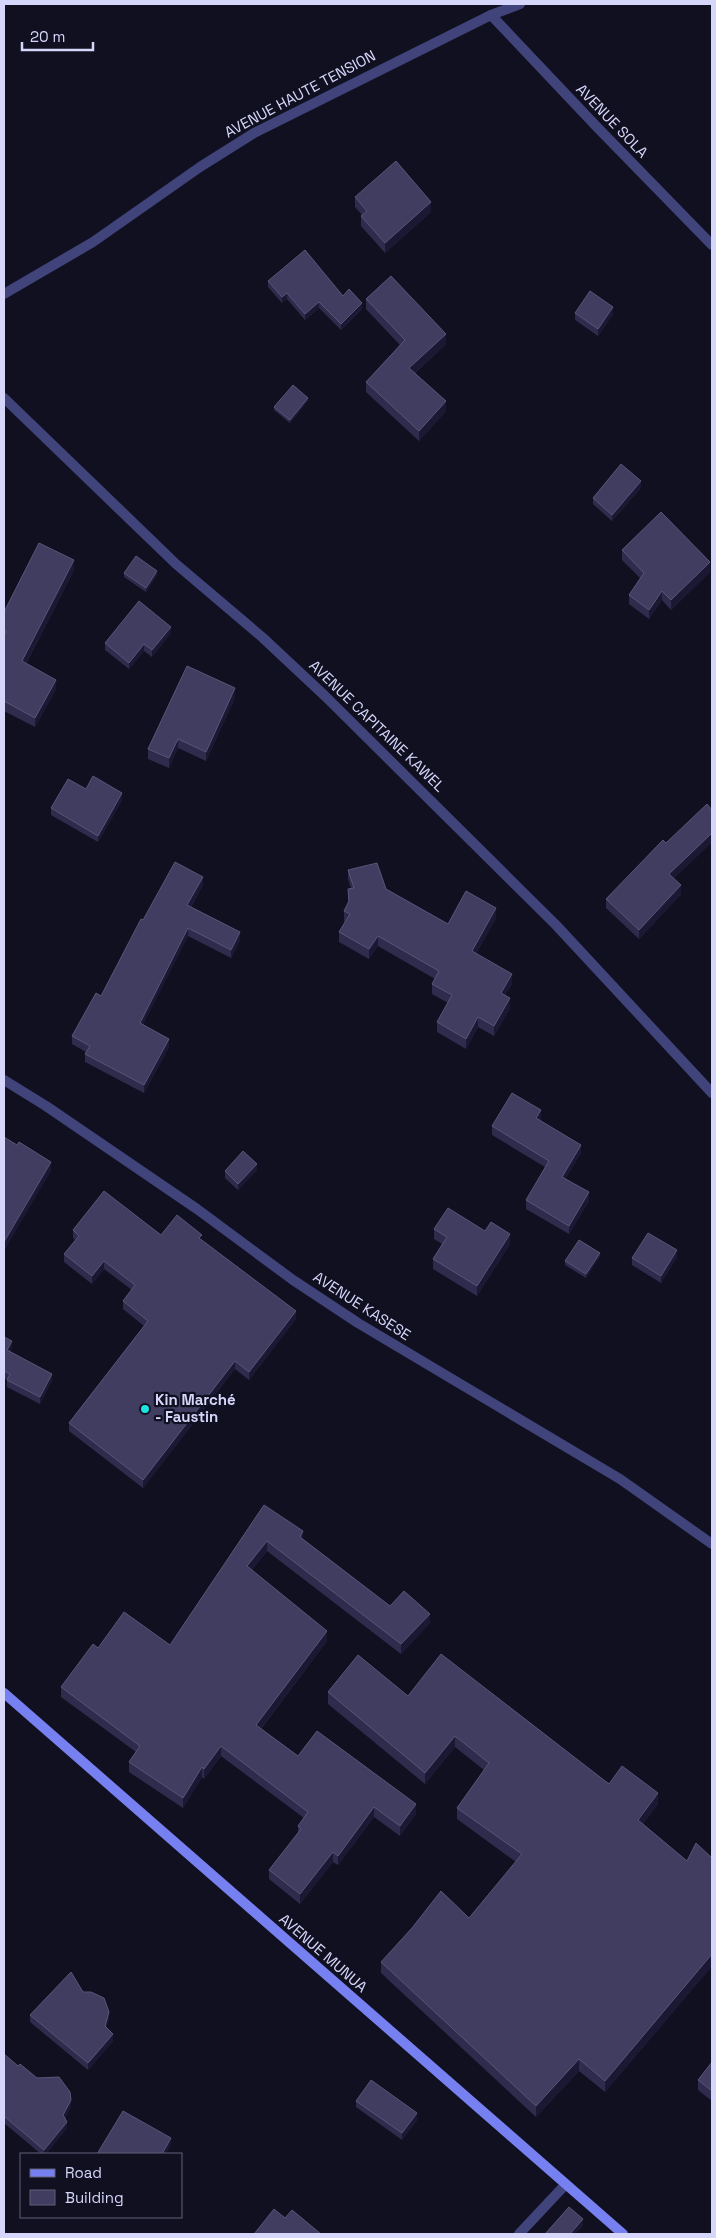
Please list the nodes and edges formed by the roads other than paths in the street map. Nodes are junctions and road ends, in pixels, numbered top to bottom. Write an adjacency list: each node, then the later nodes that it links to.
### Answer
1 (520, 4): 2 (street, AVENUE HAUTE TENSION)
2 (491, 15): 3 (street, AVENUE SOLA); 4 (street, AVENUE HAUTE TENSION)
3 (712, 245)
4 (4, 294)
5 (4, 398): 7 (street, AVENUE CAPITAINE KAWEL)
6 (4, 1080): 8 (street, AVENUE KASESE)
7 (712, 1093)
8 (712, 1544)
9 (4, 1693): 10 (main road, AVENUE MUNUA)
10 (565, 2185): 11 (street); 12 (main road, AVENUE MUNUA)
11 (519, 2234)
12 (622, 2234)

